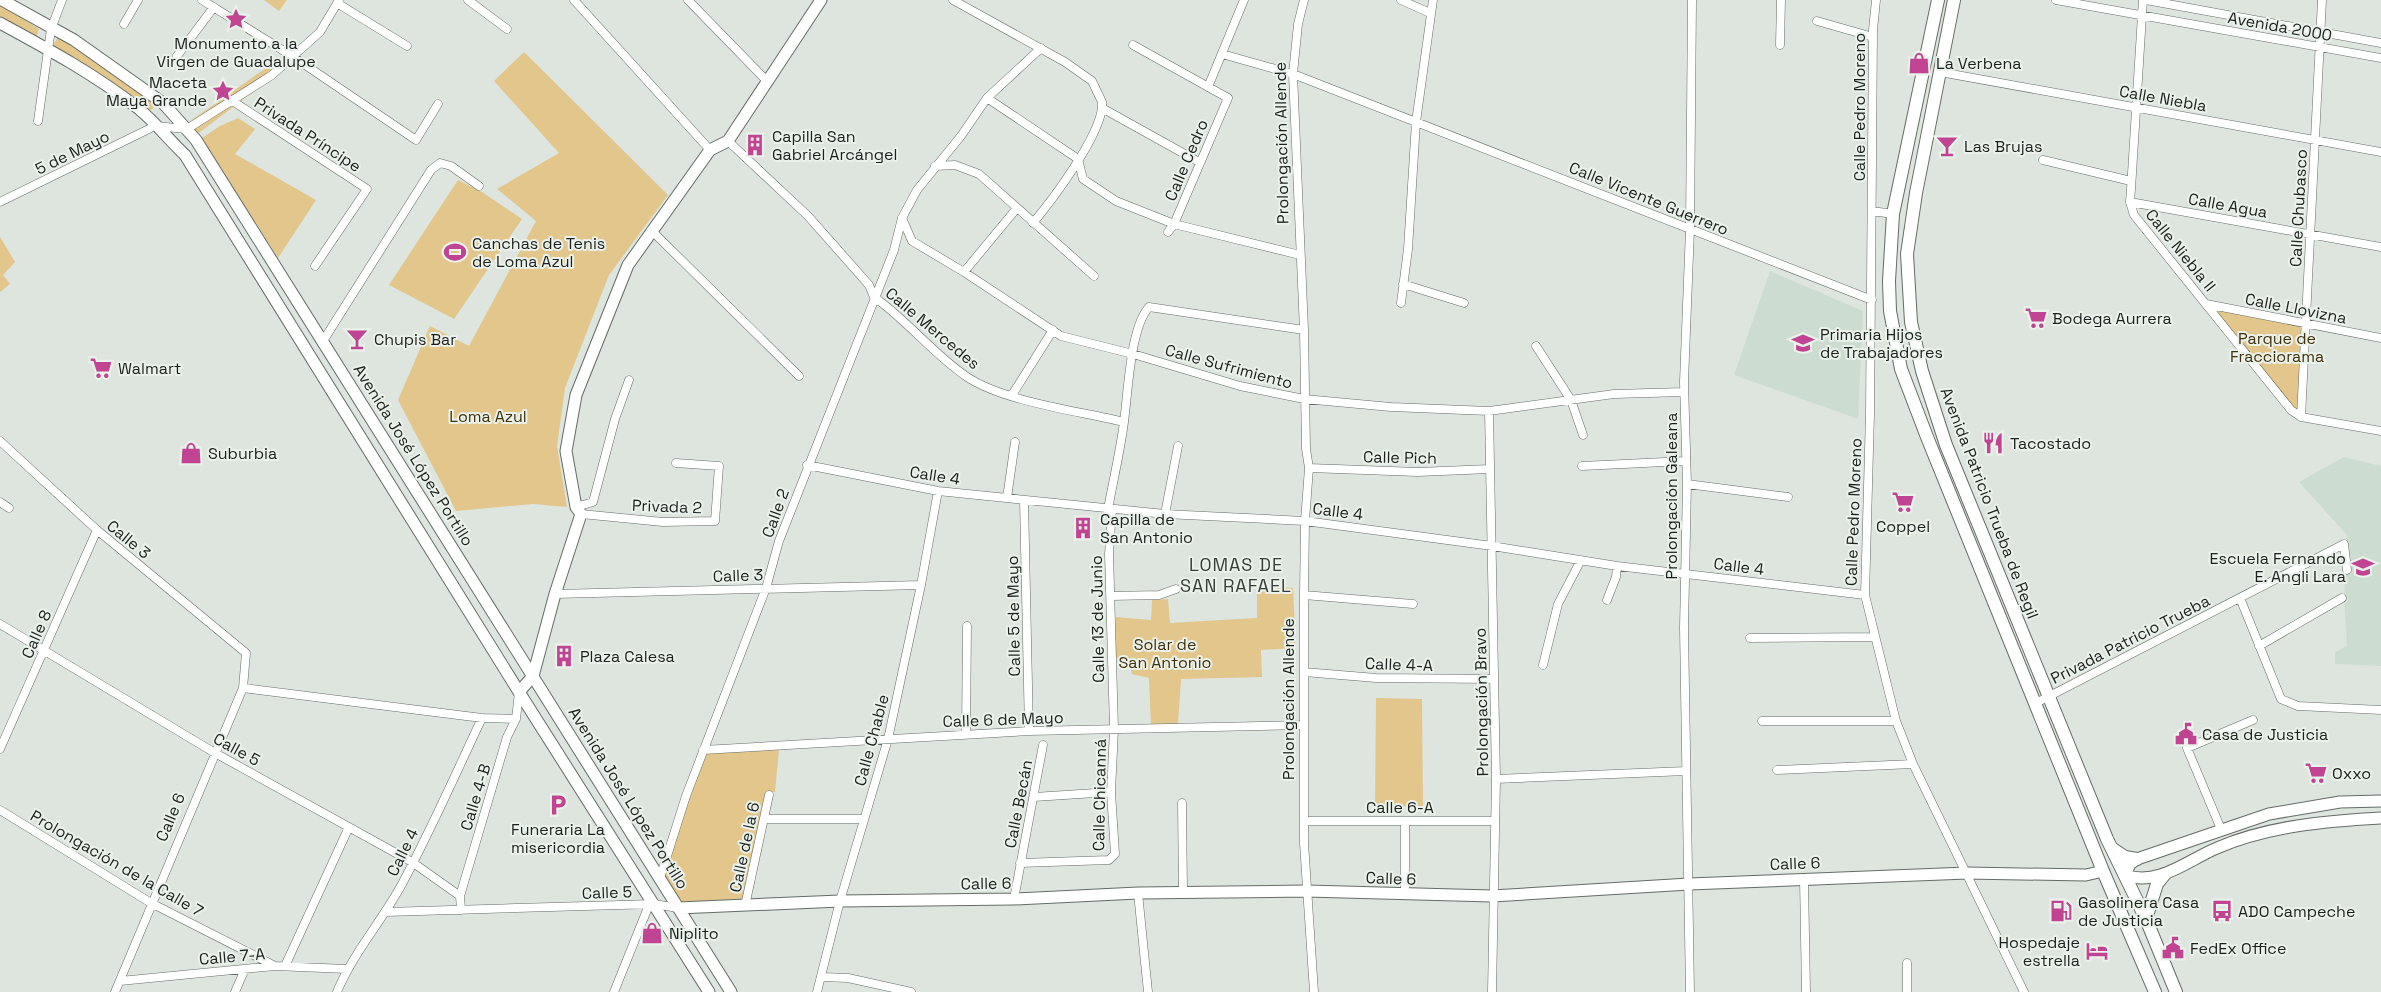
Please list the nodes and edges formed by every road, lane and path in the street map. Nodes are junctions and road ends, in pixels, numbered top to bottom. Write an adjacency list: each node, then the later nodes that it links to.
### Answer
1 (2, 0): 29 (street, Avenida José López Portillo)
2 (62, 0): 29 (street)
3 (138, 0): 27 (street)
4 (202, 0): 23 (street)
5 (468, 0): 28 (street)
6 (574, 0): 58 (street)
7 (688, 0): 45 (street)
8 (821, 0): 45 (street)
9 (953, 0): 37 (street)
10 (1244, 0): 39 (street)
11 (1304, 0): 44 (street, Prolongación Allende)
12 (1401, 0): 24 (street)
13 (1434, 0): 24 (street)
14 (1692, 0): 74 (street, Prolongación Galeana)
15 (1780, 0): 34 (street)
16 (1876, 0): 31 (street, Calle Pedro Moreno)
17 (1938, 0): 70 (main road, Avenida Patricio Trueba de Regil)
18 (1954, 0): 43 (main road, Avenida Patricio Trueba de Regil)
19 (2056, 0): 22 (street, Avenida 2000)
20 (2322, 0): 30 (street, Calle Chubasco)
21 (338, 1): 35 (street); 41 (street)
22 (2143, 6): 30 (street, Avenida 2000); 36 (street, Avenida 2000); 50 (street, Calle Niebla II)
23 (214, 7): 40 (street); 41 (street)
24 (1430, 13): 53 (street)
25 (1817, 21): 31 (street)
26 (0, 22): 38 (street)
27 (124, 24)
28 (507, 28)
29 (51, 29): 38 (street); 55 (street, Avenida José López Portillo)
30 (2321, 32): 32 (street, Avenida 2000); 36 (street, Calle Chubasco)
31 (1873, 37): 69 (street, Calle Pedro Moreno)
32 (2381, 43)
33 (1133, 45): 46 (street)
34 (1780, 45)
35 (407, 46)
36 (2320, 47): 42 (street, Avenida 2000); 56 (street, Calle Chubasco)
37 (1042, 48): 47 (street, Calle 2); 51 (street)
38 (47, 49): 52 (street); 54 (street)
39 (1222, 54): 44 (street, Calle Vicente Guerrero); 46 (street)
40 (177, 56)
41 (292, 56): 48 (street); 49 (street)
42 (2381, 58)
43 (1940, 72): 50 (street, Calle Niebla); 157 (main road, Avenida Patricio Trueba de Regil)
44 (1293, 74): 53 (street, Calle Vicente Guerrero); 79 (street, Prolongación Allende)
45 (767, 80): 57 (street)
46 (1208, 87): 62 (street, Calle Cedro)
47 (987, 98): 60 (street); 63 (street, Calle 2)
48 (231, 100): 55 (street); 80 (street, Privada Príncipe)
49 (438, 104)
50 (2136, 107): 56 (street, Calle Niebla); 64 (street, Calle Niebla II)
51 (1102, 108): 60 (street); 62 (street)
52 (38, 121)
53 (1416, 122): 74 (street, Calle Vicente Guerrero); 83 (street)
54 (155, 126): 55 (street); 66 (street, 5 de Mayo); 156 (street)
55 (186, 129): 93 (street, Avenida José López Portillo)
56 (2315, 140): 59 (street, Calle Niebla); 77 (street, Calle Chubasco)
57 (728, 141): 58 (street); 84 (street, Calle Mercedes)
58 (710, 150): 75 (street)
59 (2381, 152)
60 (1078, 159): 72 (street); 73 (street, Prolongación Allende)
61 (2044, 160): 64 (street)
62 (1200, 162): 73 (street, Calle Cedro)
63 (935, 166): 68 (street); 71 (street, Calle 2)
64 (2131, 180): 67 (street, Calle Niebla II)
65 (479, 186): 93 (street)
66 (0, 202)
67 (2130, 202): 77 (street, Calle Agua); 88 (street, Calle Niebla II)
68 (1017, 208): 72 (street); 81 (street)
69 (1872, 211): 70 (street); 85 (street, Calle Pedro Moreno)
70 (1893, 214): 158 (main road, Avenida Patricio Trueba de Regil)
71 (902, 218): 81 (street, Calle Sufrimiento); 84 (street, Calle 2)
72 (1033, 223): 82 (street)
73 (1174, 224): 76 (street, Calle Cedro); 79 (street, Prolongación Allende)
74 (1690, 229): 85 (street, Calle Vicente Guerrero); 98 (street, Prolongación Galeana)
75 (651, 230): 96 (street); 124 (street)
76 (1168, 232)
77 (2310, 234): 78 (street, Calle Agua); 89 (street, Calle Chubasco)
78 (2381, 247)
79 (1300, 255): 91 (street, Prolongación Allende)
80 (315, 266)
81 (964, 272): 90 (street, Calle Sufrimiento)
82 (1094, 276)
83 (1403, 284): 86 (street); 87 (street)
84 (874, 297): 99 (street, Calle Mercedes); 112 (street, Calle 2)
85 (1872, 300): 138 (street, Calle Pedro Moreno)
86 (1401, 303)
87 (1464, 303)
88 (2206, 304): 89 (street, Calle Llovizna); 103 (street, Calle Niebla II)
89 (2306, 324): 92 (street, Calle Llovizna); 103 (street, Calle Chubasco)
90 (1053, 330): 95 (street, Calle Sufrimiento); 99 (street)
91 (1304, 330): 95 (street, Calle 13 de Junio); 100 (street, Prolongación Allende)
92 (2381, 338)
93 (323, 341): 153 (street, Avenida José López Portillo)
94 (1536, 346): 101 (street)
95 (1133, 354): 100 (street, Calle Sufrimiento); 104 (street, Calle 13 de Junio)
96 (799, 376)
97 (629, 380): 124 (street)
98 (1684, 392): 101 (street, Calle Sufrimiento); 110 (street, Prolongación Galeana)
99 (1012, 395): 104 (street, Calle Mercedes)
100 (1304, 400): 102 (street, Calle Sufrimiento); 114 (street, Prolongación Allende)
101 (1571, 400): 102 (street, Calle Sufrimiento); 106 (street)
102 (1489, 411): 115 (street, Prolongación Bravo)
103 (2301, 417): 105 (street)
104 (1124, 422): 123 (street, Calle 13 de Junio)
105 (2381, 431)
106 (1583, 435)
107 (0, 441): 127 (street, Calle 3)
108 (1015, 442): 119 (street)
109 (1178, 446): 125 (street)
110 (1686, 461): 113 (street); 116 (street, Prolongación Galeana)
111 (676, 463): 124 (street, Privada 2)
112 (807, 466): 117 (street, Calle 4); 134 (street, Calle 2)
113 (1582, 466)
114 (1309, 468): 115 (street, Calle Pich); 126 (street, Prolongación Allende)
115 (1490, 470): 128 (street, Prolongación Bravo)
116 (1687, 484): 118 (street); 132 (street, Prolongación Galeana)
117 (938, 491): 119 (street, Calle 4); 133 (street, Calle Chable)
118 (1788, 497)
119 (1007, 498): 120 (street, Calle 4)
120 (1024, 500): 123 (street, Calle 4); 167 (street, Calle 5 de Mayo)
121 (0, 502): 122 (street)
122 (9, 508)
123 (1110, 509): 125 (street, Calle 4); 139 (street, Calle 13 de Junio)
124 (578, 510): 136 (street)
125 (1165, 514): 126 (street, Calle 4)
126 (1305, 521): 128 (street, Calle 4); 137 (street, Prolongación Allende)
127 (97, 530): 149 (street, Calle 8); 150 (street, Calle 3)
128 (1492, 546): 129 (street, Calle 4); 154 (street, Prolongación Bravo)
129 (1581, 560): 130 (street, Calle 4); 151 (street)
130 (1617, 566): 132 (street, Calle 4); 142 (street)
131 (2347, 570): 140 (street, Privada Patricio Trueba)
132 (1684, 574): 138 (street, Calle 4); 176 (street, Prolongación Galeana)
133 (921, 585): 134 (street, Calle 3); 169 (street, Calle Chable)
134 (766, 588): 136 (street, Calle 3); 172 (street, Calle 2)
135 (1176, 589): 139 (street)
136 (555, 594): 153 (street)
137 (1304, 595): 143 (street); 152 (street, Prolongación Allende)
138 (1865, 595): 146 (street, Calle Pedro Moreno)
139 (1110, 596): 166 (street, Calle 13 de Junio)
140 (2240, 598): 148 (street); 157 (street, Privada Patricio Trueba)
141 (2342, 598): 148 (street)
142 (1607, 600)
143 (1413, 604)
144 (0, 624): 149 (street, Calle 5)
145 (967, 626): 168 (street)
146 (1875, 637): 147 (street); 164 (street, Calle Pedro Moreno)
147 (1750, 638)
148 (2259, 646): 159 (street)
149 (43, 651): 171 (street, Calle 8); 173 (street, Calle 5)
150 (246, 653): 155 (street, Calle 6)
151 (1543, 665)
152 (1304, 672): 154 (street, Calle 4-A); 165 (street, Prolongación Allende)
153 (533, 676): 156 (street); 202 (street, Avenida José López Portillo)
154 (1494, 679): 177 (street, Prolongación Bravo)
155 (244, 688): 160 (street); 173 (street, Calle 6)
156 (519, 692): 161 (street, Calle 4-B); 214 (street)
157 (2048, 697): 158 (street, Privada Patricio Trueba); 193 (main road, Avenida Patricio Trueba de Regil)
158 (2036, 703): 198 (main road, Avenida Patricio Trueba de Regil)
159 (2381, 710)
160 (482, 718): 161 (street); 196 (street, Calle 4)
161 (516, 719): 209 (street, Calle 4-B)
162 (2253, 720): 191 (street)
163 (1762, 721): 164 (street)
164 (1896, 721): 174 (street, Calle Pedro Moreno)
165 (1304, 724): 166 (street, Calle 6 de Mayo); 187 (street, Prolongación Allende)
166 (1114, 729): 167 (street, Calle 6 de Mayo); 178 (street, Calle Chicanná)
167 (1029, 731): 168 (street, Calle 6 de Mayo)
168 (966, 734): 169 (street, Calle 6 de Mayo)
169 (888, 739): 172 (street, Calle 6 de Mayo); 186 (street, Calle Chable)
170 (1043, 745): 180 (street, Calle Becán)
171 (0, 749)
172 (703, 750): 202 (street, Calle 2)
173 (215, 753): 190 (street, Calle 5); 213 (street, Calle 6)
174 (1912, 764): 175 (street); 199 (street, Calle Pedro Moreno)
175 (1777, 770)
176 (1686, 771): 177 (street); 204 (street, Prolongación Galeana)
177 (1496, 779): 189 (street, Prolongación Bravo)
178 (1112, 792): 180 (street); 197 (street, Calle Chicanná)
179 (769, 795): 185 (street, Calle de la 6)
180 (1034, 797): 197 (street, Calle Becán)
181 (2381, 801): 191 (street)
182 (1182, 803): 205 (street)
183 (0, 810): 213 (street, Prolongación de la Calle 7)
184 (2381, 818): 194 (street)
185 (766, 819): 186 (street); 215 (street, Calle de la 6)
186 (864, 819): 212 (street, Calle Chable)
187 (1305, 821): 188 (street, Calle 6-A); 206 (street, Prolongación Allende)
188 (1405, 821): 189 (street, Calle 6-A); 208 (street)
189 (1495, 821): 210 (street, Prolongación Bravo)
190 (349, 827): 196 (street, Calle 5); 223 (street)
191 (2221, 829): 192 (street)
192 (2209, 833): 194 (street); 195 (street)
193 (2111, 848): 195 (main road); 198 (main road); 201 (main road, Avenida Patricio Trueba de Regil)
194 (2216, 848): 200 (street)
195 (2137, 859): 201 (street)
196 (412, 862): 209 (street, Calle 5); 219 (street, Calle 4)
197 (1020, 863): 211 (street, Calle Becán)
198 (2103, 871): 199 (street, Calle 6); 201 (main road); 217 (main road, Avenida Patricio Trueba de Regil)
199 (1967, 872): 203 (street, Calle 6); 244 (street, Calle Pedro Moreno)
200 (2165, 874): 201 (street); 220 (main road)
201 (2125, 875): 217 (main road); 220 (main road, Avenida Patricio Trueba de Regil)
202 (660, 878): 216 (street, Avenida José López Portillo)
203 (1804, 879): 204 (street, Calle 6); 242 (street)
204 (1689, 884): 210 (street, Calle 6); 241 (street, Prolongación Galeana)
205 (1183, 892): 206 (street, Calle 6); 207 (street, Calle 6)
206 (1307, 892): 208 (street, Calle 6); 239 (street, Prolongación Allende)
207 (1138, 893): 211 (street, Calle 6); 238 (street)
208 (1405, 894): 210 (street, Calle 6)
209 (460, 896): 218 (street, Calle 4-B)
210 (1492, 896): 240 (street, Prolongación Bravo)
211 (1014, 898): 212 (street, Calle 6)
212 (840, 901): 215 (street, Calle 6); 226 (street, Calle Chable)
213 (151, 903): 222 (street, Prolongación de la Calle 7); 227 (street, Calle 6)
214 (652, 904): 216 (street, Calle 5); 218 (street, Calle 5); 232 (street); 233 (street)
215 (745, 906): 216 (street, Calle 6)
216 (678, 908): 234 (street, Avenida José López Portillo)
217 (2120, 908): 245 (main road, Avenida Patricio Trueba de Regil)
218 (460, 910): 219 (street, Calle 5)
219 (386, 912): 225 (street, Calle 4)
220 (2146, 919): 246 (main road, Avenida Patricio Trueba de Regil)
221 (1907, 963): 243 (street)
222 (275, 966): 223 (street, Calle 7-A); 224 (street, Calle 7-A)
223 (285, 966): 225 (street, Calle 7-A)
224 (245, 969): 227 (street, Calle 7-A); 230 (street)
225 (346, 969): 231 (street, Calle 4)
226 (822, 977): 228 (street); 235 (street, Calle Chable)
227 (120, 981): 229 (street, Calle 6)
228 (874, 984): 236 (street); 237 (street)
229 (115, 992)
230 (235, 992)
231 (337, 992)
232 (614, 992)
233 (709, 992)
234 (731, 992)
235 (817, 992)
236 (871, 992)
237 (911, 992)
238 (1148, 992)
239 (1314, 992)
240 (1492, 992)
241 (1690, 992)
242 (1806, 992)
243 (1907, 992)
244 (2024, 992)
245 (2155, 992)
246 (2176, 992)

